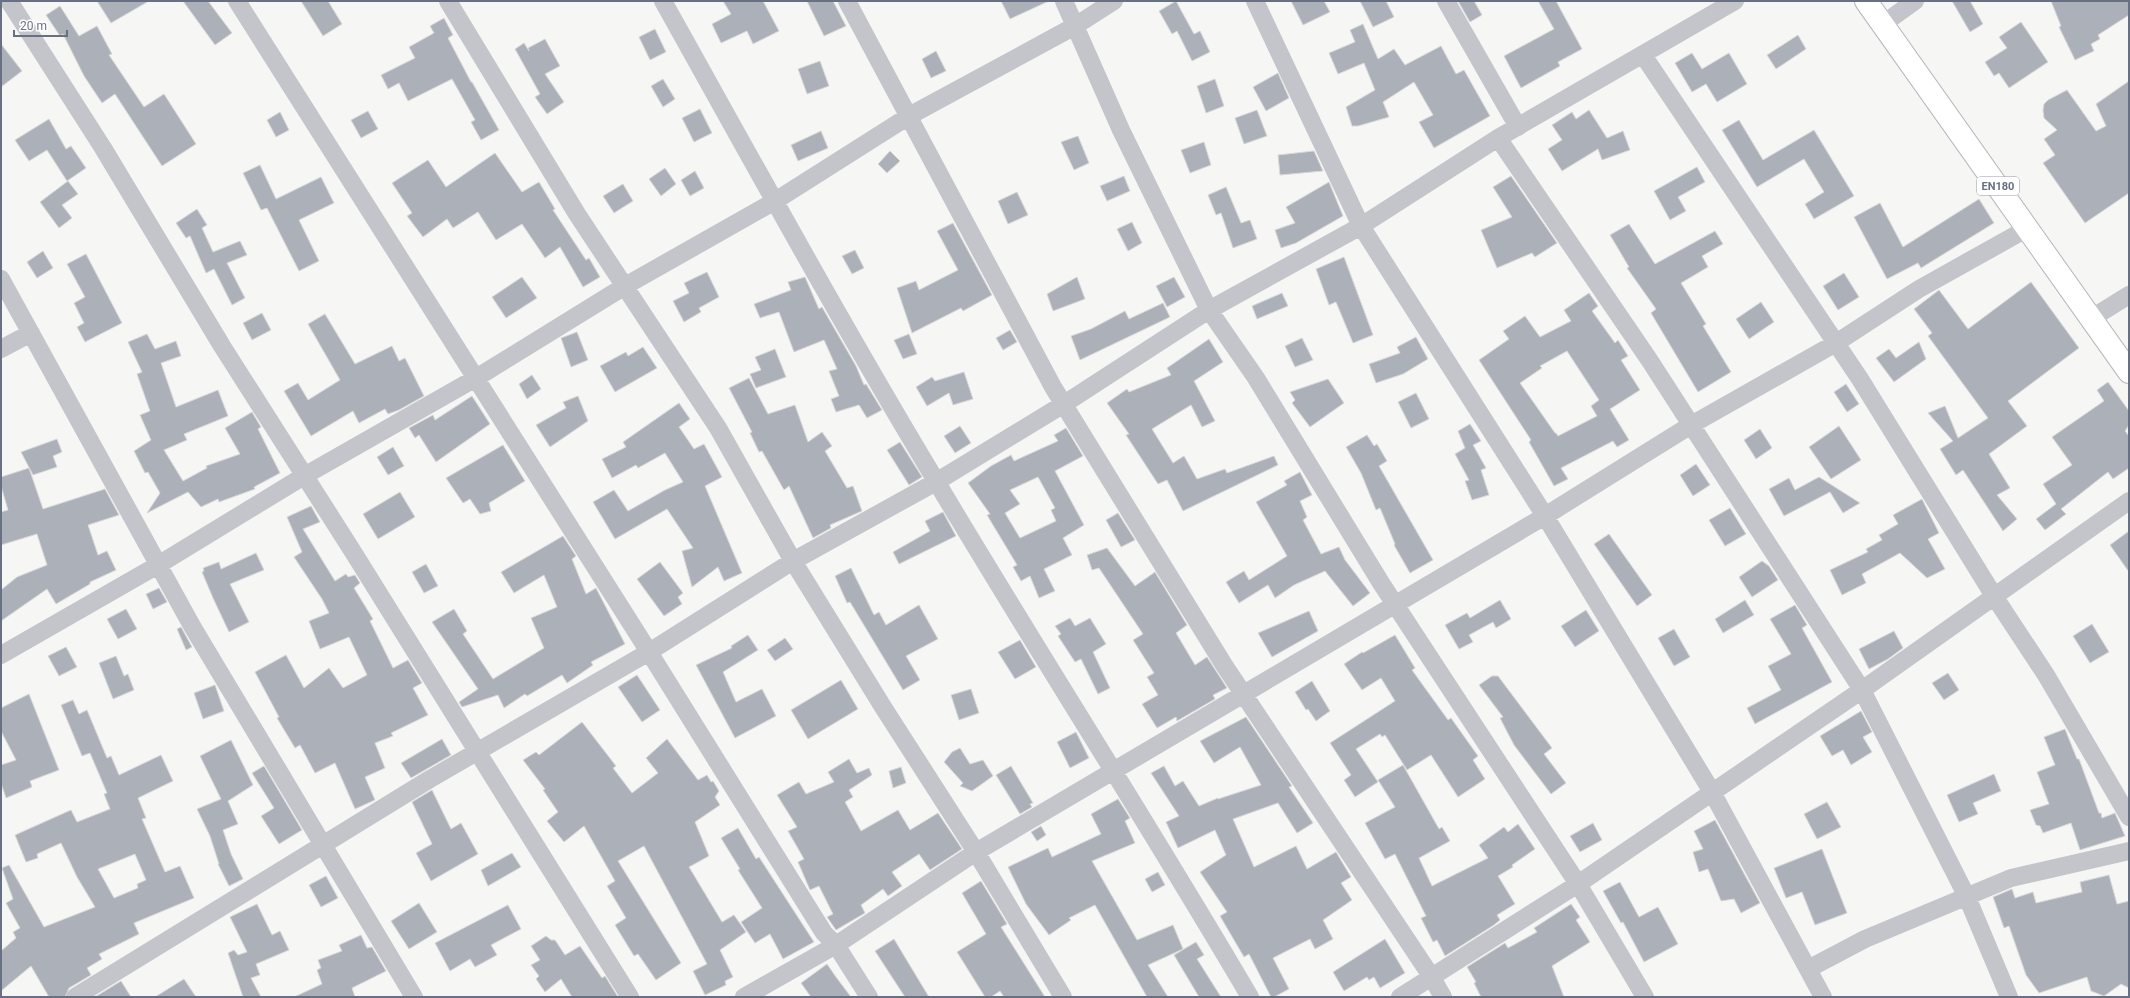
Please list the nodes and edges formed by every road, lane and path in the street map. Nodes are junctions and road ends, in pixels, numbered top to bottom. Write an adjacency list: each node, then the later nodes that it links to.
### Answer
1 (237, 1): 31 (street)
2 (448, 1): 23 (street)
3 (663, 1): 19 (street)
4 (847, 1): 16 (street)
5 (1064, 1): 14 (street)
6 (1114, 1): 14 (street)
7 (1255, 1): 20 (street)
8 (1446, 1): 17 (street)
9 (1735, 1): 15 (street)
10 (1866, 1): 13 (main road, EN180)
11 (1915, 1): 13 (street)
12 (10, 5): 34 (street)
13 (1883, 24): 21 (main road, EN180)
14 (1075, 26): 16 (street); 25 (street)
15 (1643, 55): 17 (street); 28 (street)
16 (909, 116): 19 (street); 32 (street)
17 (1518, 127): 18 (street)
18 (1498, 138): 20 (street); 33 (street)
19 (775, 201): 23 (street); 35 (street)
20 (1361, 226): 25 (street); 37 (street)
21 (2028, 228): 26 (main road, EN180); 28 (street)
22 (1, 279): 27 (street)
23 (624, 286): 31 (street); 38 (street)
24 (2129, 295): 26 (street)
25 (1209, 310): 32 (street); 41 (street)
26 (2092, 318): 30 (main road, EN180)
27 (31, 333): 29 (street); 39 (street)
28 (1836, 343): 33 (street); 40 (street)
29 (1, 349)
30 (2129, 372)
31 (476, 378): 34 (street); 42 (street)
32 (1064, 404): 35 (street); 45 (street)
33 (1691, 425): 37 (street); 44 (street)
34 (304, 476): 39 (street); 46 (street)
35 (936, 482): 38 (street); 47 (street)
36 (2129, 501): 40 (street)
37 (1545, 516): 41 (street); 48 (street)
38 (793, 561): 42 (street); 52 (street)
39 (158, 565): 43 (street); 50 (street)
40 (1994, 596): 44 (street); 49 (street)
41 (1394, 604): 45 (street); 53 (street)
42 (649, 652): 46 (street); 55 (street)
43 (1, 655)
44 (1862, 690): 48 (street); 54 (street)
45 (1244, 694): 47 (street); 57 (street)
46 (476, 752): 50 (street); 60 (street)
47 (1115, 771): 52 (street); 64 (street)
48 (1712, 792): 53 (street); 56 (street)
49 (2129, 817)
50 (324, 844): 58 (street); 59 (street)
51 (2129, 851): 54 (street)
52 (976, 852): 55 (street); 63 (street)
53 (1578, 884): 57 (street); 67 (street)
54 (1967, 897): 56 (street); 69 (street)
55 (836, 945): 61 (street); 62 (street)
56 (1808, 968): 68 (street)
57 (1430, 976): 65 (street); 66 (street)
58 (75, 997)
59 (414, 997)
60 (630, 997)
61 (744, 997)
62 (869, 997)
63 (1063, 997)
64 (1250, 997)
65 (1400, 997)
66 (1443, 997)
67 (1645, 997)
68 (1823, 997)
69 (2009, 997)

